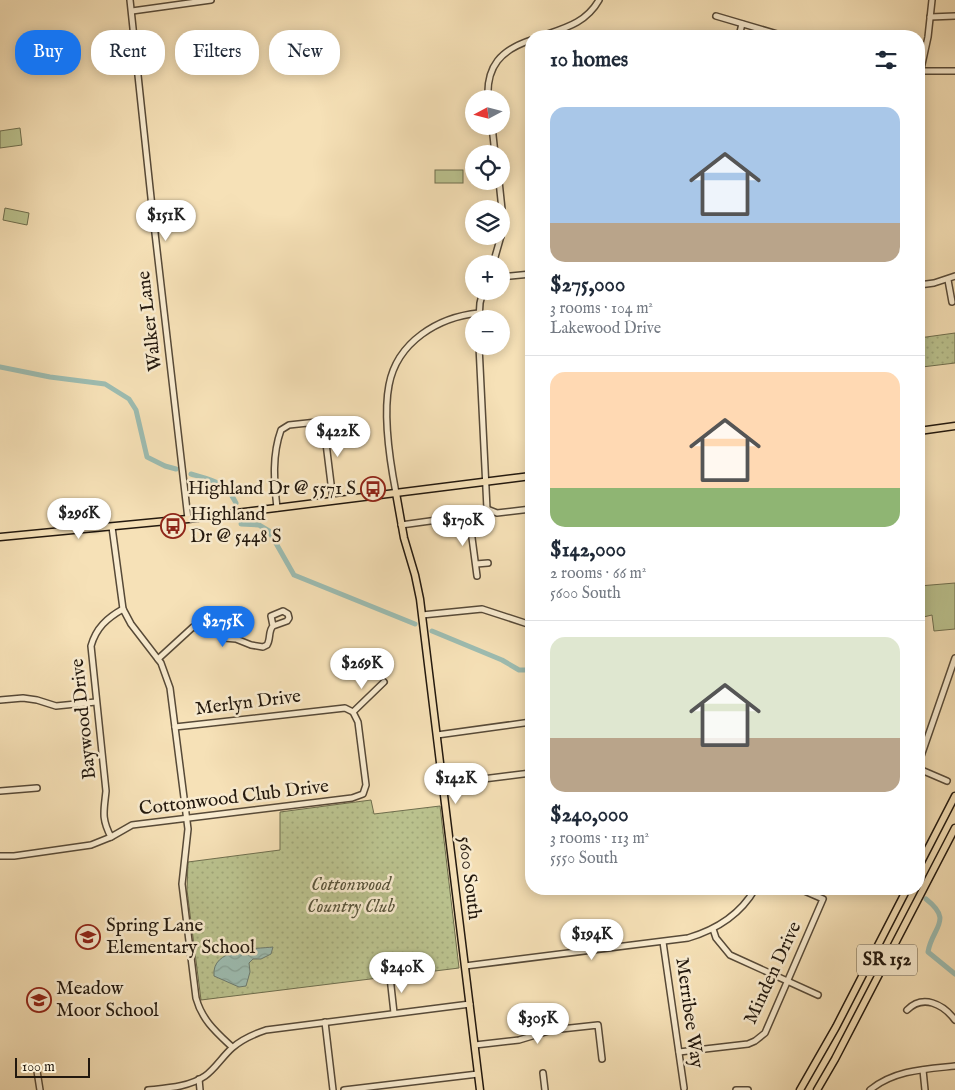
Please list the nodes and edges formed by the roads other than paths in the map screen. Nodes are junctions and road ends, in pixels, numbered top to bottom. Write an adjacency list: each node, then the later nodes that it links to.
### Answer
1 (130, 0): 5 (street, Walker Lane)
2 (211, 0): 5 (street)
3 (599, 0): 10 (street)
4 (932, 0): 8 (street)
5 (132, 11): 36 (street, Walker Lane)
6 (716, 16): 9 (street)
7 (955, 16): 8 (street)
8 (930, 17): 14 (street)
9 (742, 24): 11 (street); 12 (street)
10 (558, 30)
11 (740, 30)
12 (763, 30)
13 (525, 42): 17 (street)
14 (925, 44)
15 (925, 71): 16 (street)
16 (955, 71)
17 (489, 90)
18 (525, 275): 19 (street)
19 (510, 276)
20 (955, 276): 21 (street)
21 (948, 280): 22 (street); 23 (street)
22 (925, 284)
23 (952, 302)
24 (465, 317): 30 (street)
25 (480, 355): 29 (street)
26 (955, 426): 27 (main road)
27 (925, 430)
28 (525, 477): 29 (main road)
29 (486, 480): 30 (main road); 33 (street)
30 (396, 493): 31 (main road); 37 (main road, 5600 South)
31 (333, 500): 32 (main road); 32 (street)
32 (276, 508): 36 (main road)
33 (487, 509): 34 (street); 35 (street)
34 (525, 510)
35 (469, 515): 37 (street); 41 (street)
36 (188, 519): 38 (main road)
37 (401, 525): 44 (main road, 5600 South)
38 (112, 527): 39 (main road); 43 (street)
39 (0, 537)
40 (488, 563): 41 (street)
41 (476, 564): 42 (street)
42 (477, 576)
43 (123, 609): 48 (street); 51 (street, Baywood Drive)
44 (422, 615): 45 (street); 55 (main road, 5600 South)
45 (525, 622)
46 (273, 626): 48 (street)
47 (955, 658): 56 (street)
48 (158, 659): 54 (street)
49 (384, 682): 52 (street)
50 (0, 700): 51 (street)
51 (96, 702): 66 (street, Baywood Drive)
52 (353, 712): 54 (street, Merlyn Drive); 64 (street, Cottonwood Club Drive)
53 (525, 723): 55 (street)
54 (175, 727): 64 (street)
55 (437, 735): 60 (main road, 5600 South)
56 (925, 745)
57 (925, 771): 59 (street)
58 (525, 775): 60 (street)
59 (948, 781)
60 (443, 784): 76 (main road, 5600 South)
61 (38, 788): 62 (street)
62 (0, 791)
63 (955, 796): 67 (main road)
64 (186, 818): 66 (street, Cottonwood Club Drive); 86 (street)
65 (955, 828): 69 (main road, SR 152)
66 (111, 838): 68 (street, Cottonwood Club Drive)
67 (925, 854)
68 (0, 856)
69 (925, 886)
70 (750, 895): 74 (street)
71 (814, 895): 78 (street, Minden Drive)
72 (904, 895): 105 (main road, SR 152)
73 (920, 895): 106 (main road, SR 152)
74 (713, 929): 75 (street); 78 (street)
75 (663, 942): 76 (street); 87 (street, Merribee Way)
76 (465, 966): 80 (main road, 5600 South)
77 (390, 977): 82 (street)
78 (788, 982): 79 (street); 87 (street, Minden Drive)
79 (818, 995)
80 (470, 1004): 82 (street); 85 (main road, 5600 South)
81 (907, 1010): 83 (street)
82 (394, 1013): 84 (street)
83 (955, 1020)
84 (325, 1022): 86 (street); 99 (street)
85 (475, 1046): 88 (street); 93 (main road, 5600 South)
86 (232, 1047): 94 (street)
87 (679, 1052): 95 (street, Merribee Way)
88 (602, 1059)
89 (955, 1066): 91 (street)
90 (37, 1070): 96 (street)
91 (923, 1070): 107 (street); 108 (street)
92 (543, 1073): 102 (street)
93 (478, 1074): 100 (street); 101 (main road, 5600 South)
94 (199, 1080): 97 (street); 98 (street)
95 (684, 1088)
96 (40, 1090)
97 (148, 1090)
98 (200, 1090)
99 (333, 1090)
100 (344, 1090)
101 (480, 1090)
102 (545, 1090)
103 (736, 1090): 104 (street)
104 (748, 1090)
105 (800, 1090)
106 (817, 1090)
107 (870, 1090)
108 (925, 1090)

